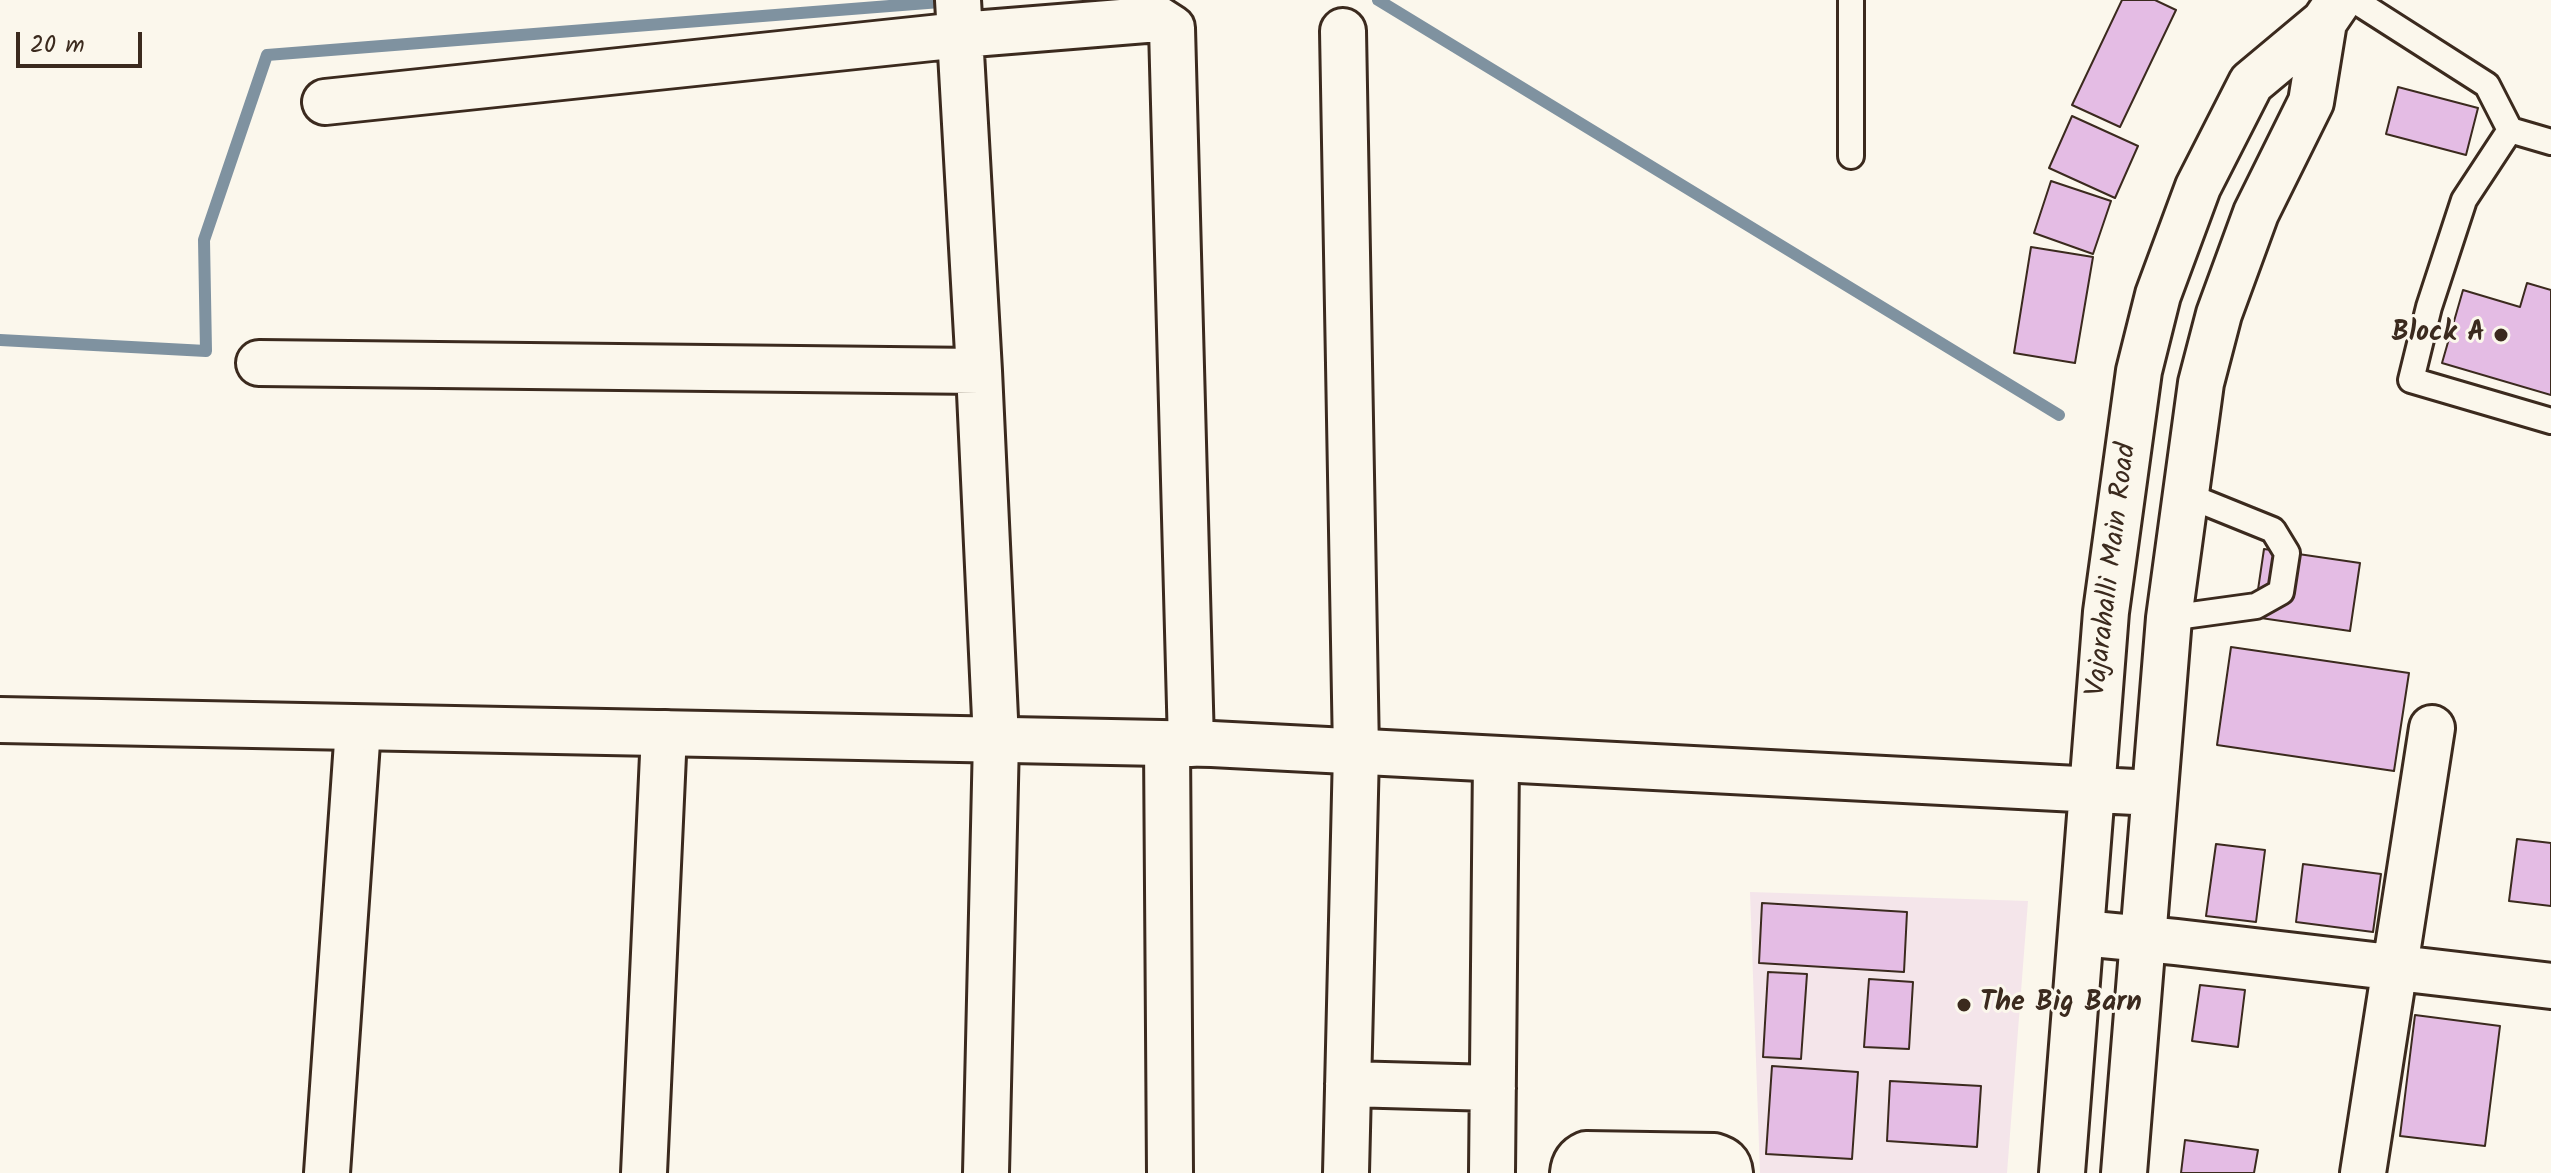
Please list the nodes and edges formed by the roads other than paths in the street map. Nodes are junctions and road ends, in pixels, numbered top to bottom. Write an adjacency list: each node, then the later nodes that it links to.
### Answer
1 (1851, 0): 8 (lane)
2 (2339, 7): 6 (lane); 12 (street); 22 (street, Vajarahalli Main Road)
3 (959, 18): 5 (street); 10 (street); 19 (street)
4 (1343, 31): 20 (street)
5 (325, 102)
6 (2510, 130): 7 (lane); 11 (lane)
7 (2551, 142)
8 (1851, 156)
9 (259, 363): 10 (street)
10 (979, 371): 18 (street)
11 (2551, 421)
12 (2184, 494): 13 (street); 13 (lane)
13 (2169, 618): 23 (street)
14 (0, 720): 15 (street)
15 (358, 728): 17 (street); 30 (street)
16 (2432, 728): 26 (street)
17 (664, 733): 18 (street); 31 (street)
18 (996, 740): 19 (street); 32 (street)
19 (1179, 744): 20 (street); 33 (street)
20 (1356, 752): 21 (street); 28 (street)
21 (1496, 759): 22 (street); 29 (street)
22 (2092, 790): 23 (street); 24 (street, Vajarahalli Main Road)
23 (2154, 793): 25 (street)
24 (2082, 933): 25 (street); 38 (street, Vajarahalli Main Road)
25 (2143, 938): 26 (street); 39 (street)
26 (2396, 969): 27 (street); 40 (street)
27 (2551, 986)
28 (1348, 1084): 29 (street); 34 (street)
29 (1493, 1088): 35 (street)
30 (327, 1173)
31 (644, 1173)
32 (986, 1173)
33 (1170, 1173)
34 (1346, 1173)
35 (1492, 1173)
36 (1573, 1173): 37 (street)
37 (1730, 1173)
38 (2062, 1173)
39 (2124, 1173)
40 (2363, 1173)

